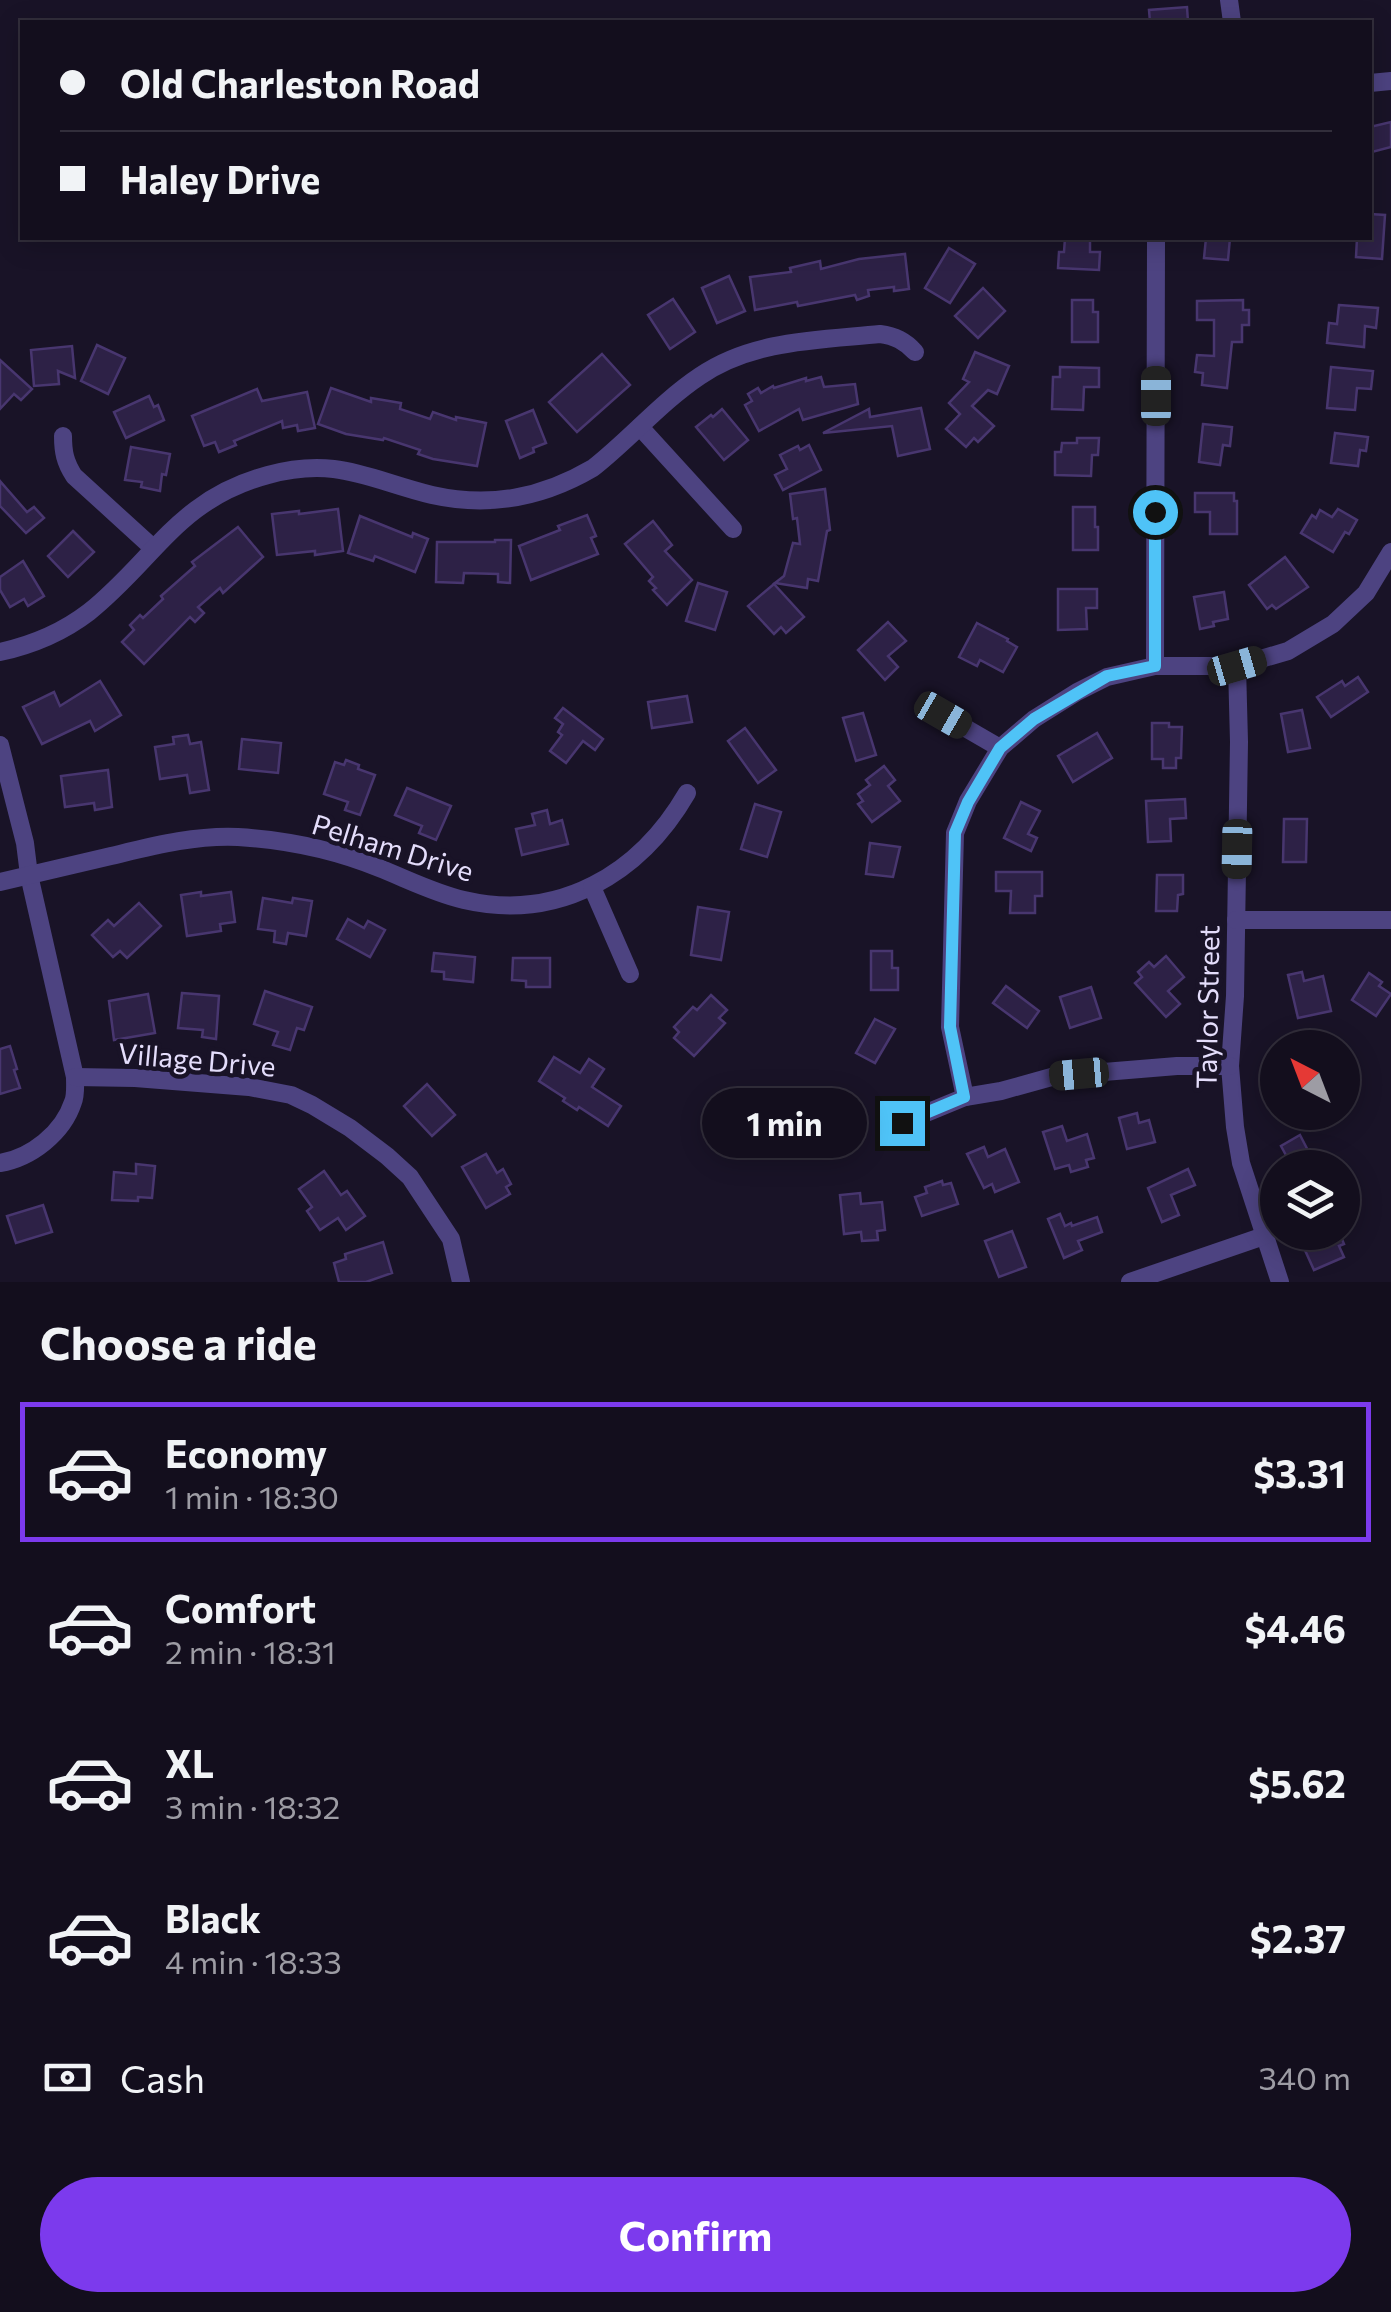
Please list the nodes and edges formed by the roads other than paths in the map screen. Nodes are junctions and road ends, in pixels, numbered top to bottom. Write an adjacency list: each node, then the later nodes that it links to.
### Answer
1 (1156, 242): 9 (street)
2 (915, 352): 3 (street)
3 (640, 427): 5 (street); 6 (street)
4 (64, 436): 6 (street)
5 (732, 529)
6 (152, 548): 8 (street)
7 (1391, 552): 10 (street)
8 (0, 652)
9 (1155, 666): 10 (street); 13 (street)
10 (1237, 666): 18 (street, Taylor Street)
11 (943, 715): 13 (street)
12 (0, 745): 15 (street)
13 (1000, 748): 23 (street)
14 (687, 794): 17 (street, Pelham Drive)
15 (29, 875): 16 (street, Pelham Drive); 17 (street, Pelham Drive); 22 (street)
16 (0, 882)
17 (592, 887): 20 (street)
18 (1236, 920): 19 (street); 21 (street, Taylor Street)
19 (1391, 920)
20 (630, 974)
21 (1230, 1066): 23 (street); 26 (street, Taylor Street)
22 (75, 1077): 25 (street); 29 (street, Village Drive)
23 (964, 1097): 24 (street)
24 (902, 1123)
25 (0, 1164)
26 (1260, 1223)
27 (1260, 1237): 30 (street)
28 (1269, 1250): 31 (street, Taylor Street)
29 (461, 1282)
30 (1130, 1282)
31 (1280, 1282)

